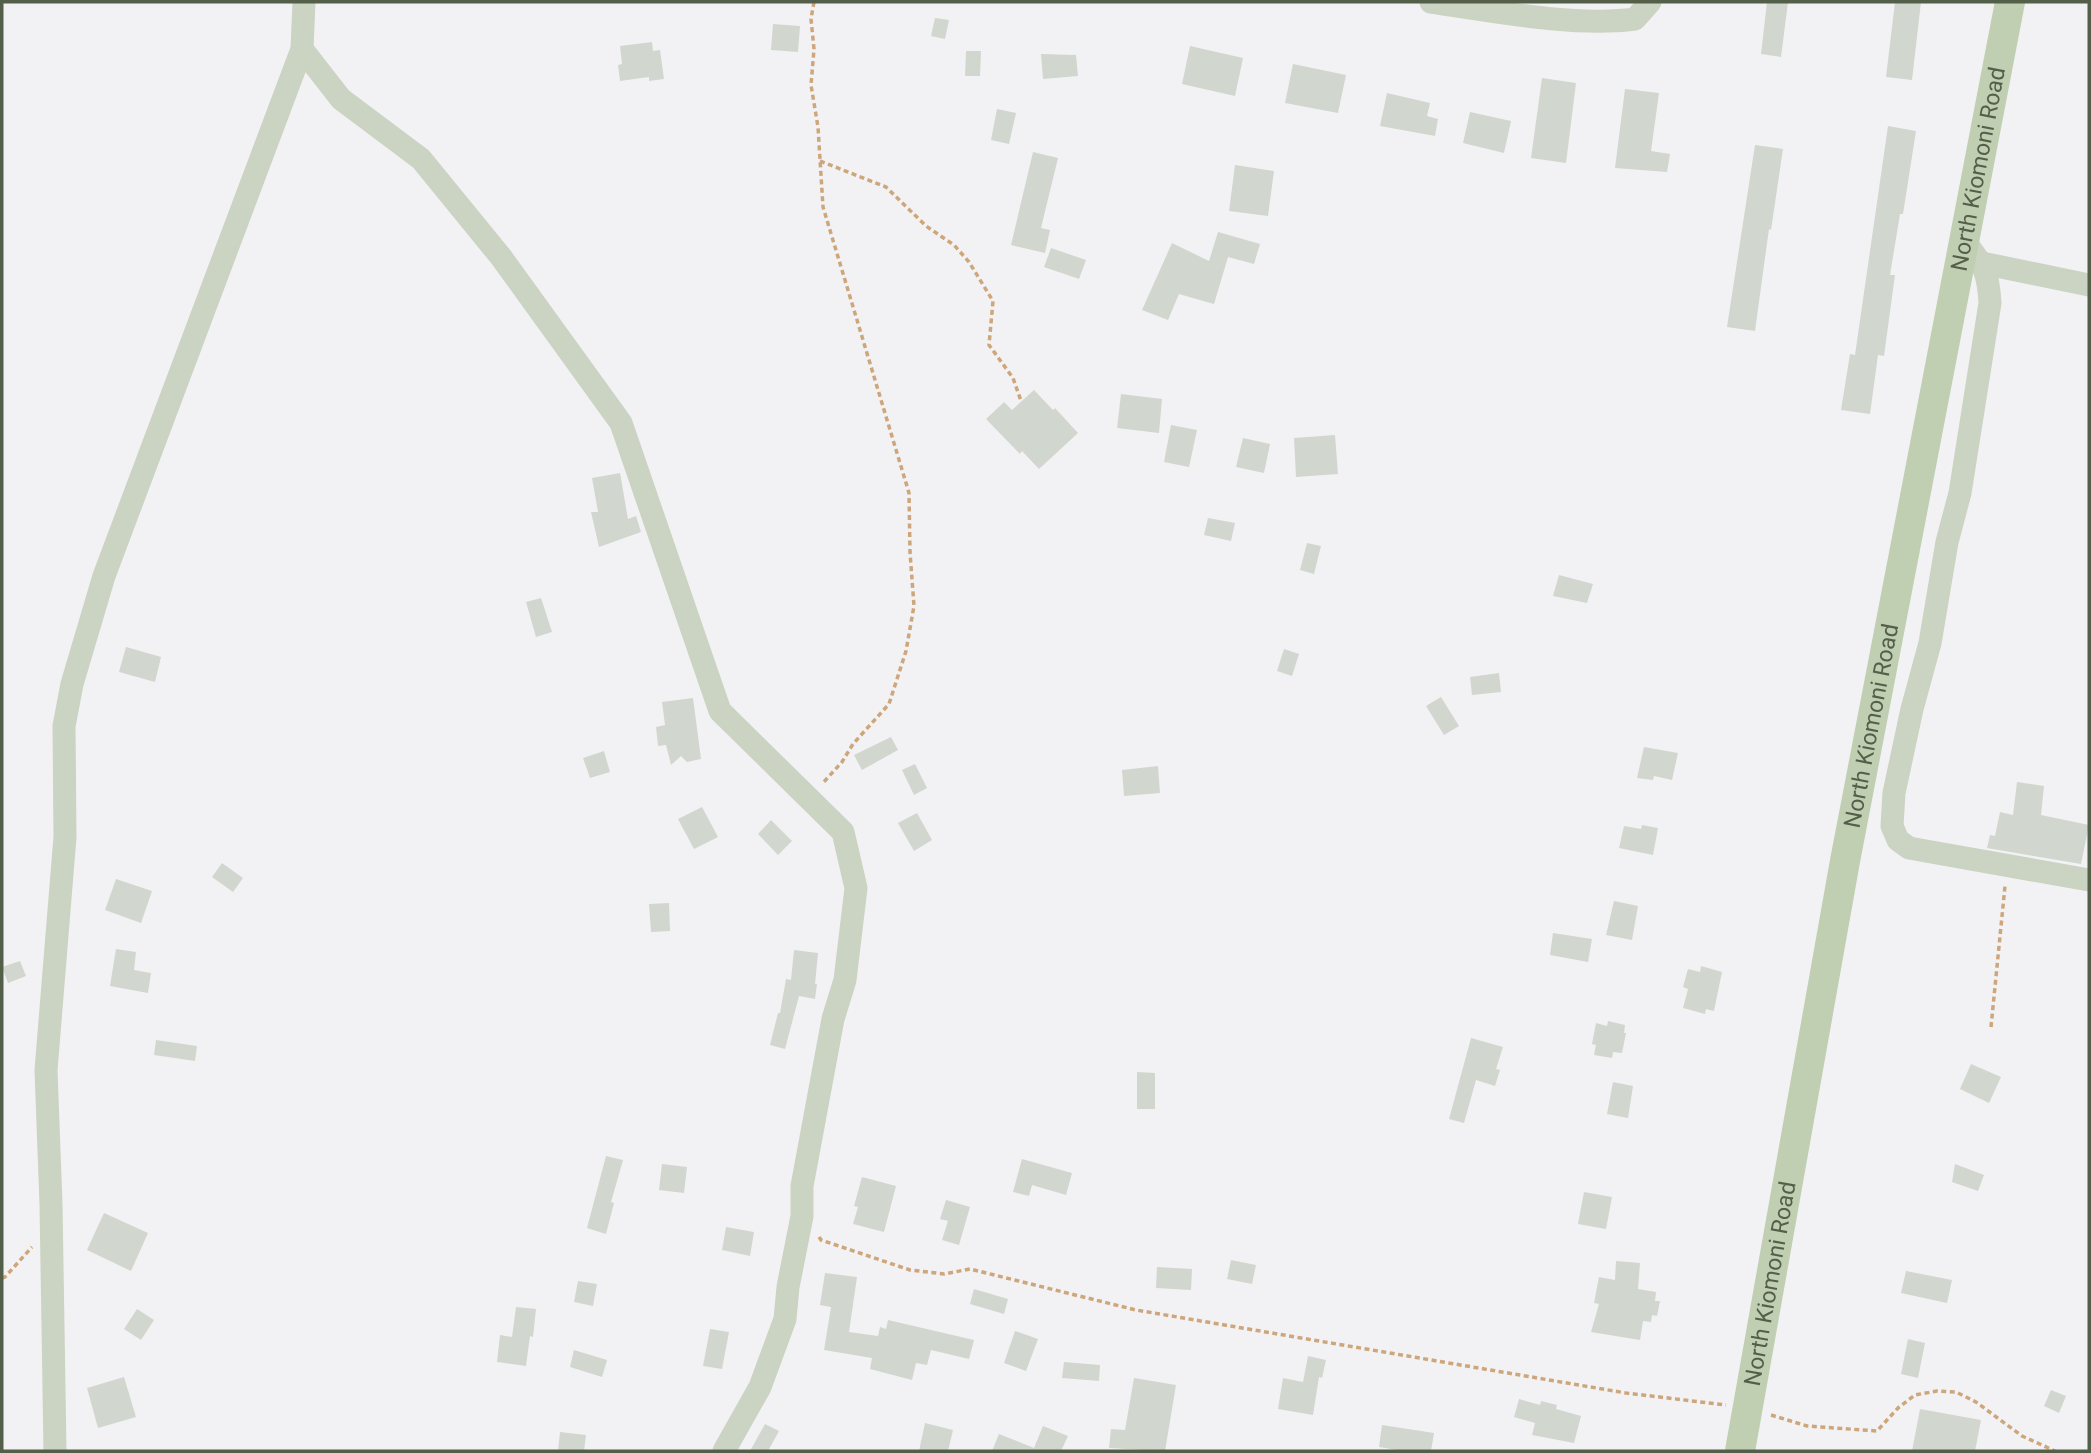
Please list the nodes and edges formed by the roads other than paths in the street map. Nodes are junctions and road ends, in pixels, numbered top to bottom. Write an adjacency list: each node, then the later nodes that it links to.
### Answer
1 (304, 2): 5 (street)
2 (1431, 2): 3 (street)
3 (1650, 2)
4 (2010, 2): 6 (main road, North Kiomoni Road)
5 (302, 49): 9 (street); 10 (street)
6 (1973, 252): 7 (street); 8 (street); 11 (main road, North Kiomoni Road)
7 (2089, 285)
8 (2089, 880)
9 (55, 1451)
10 (724, 1451)
11 (1740, 1451)

